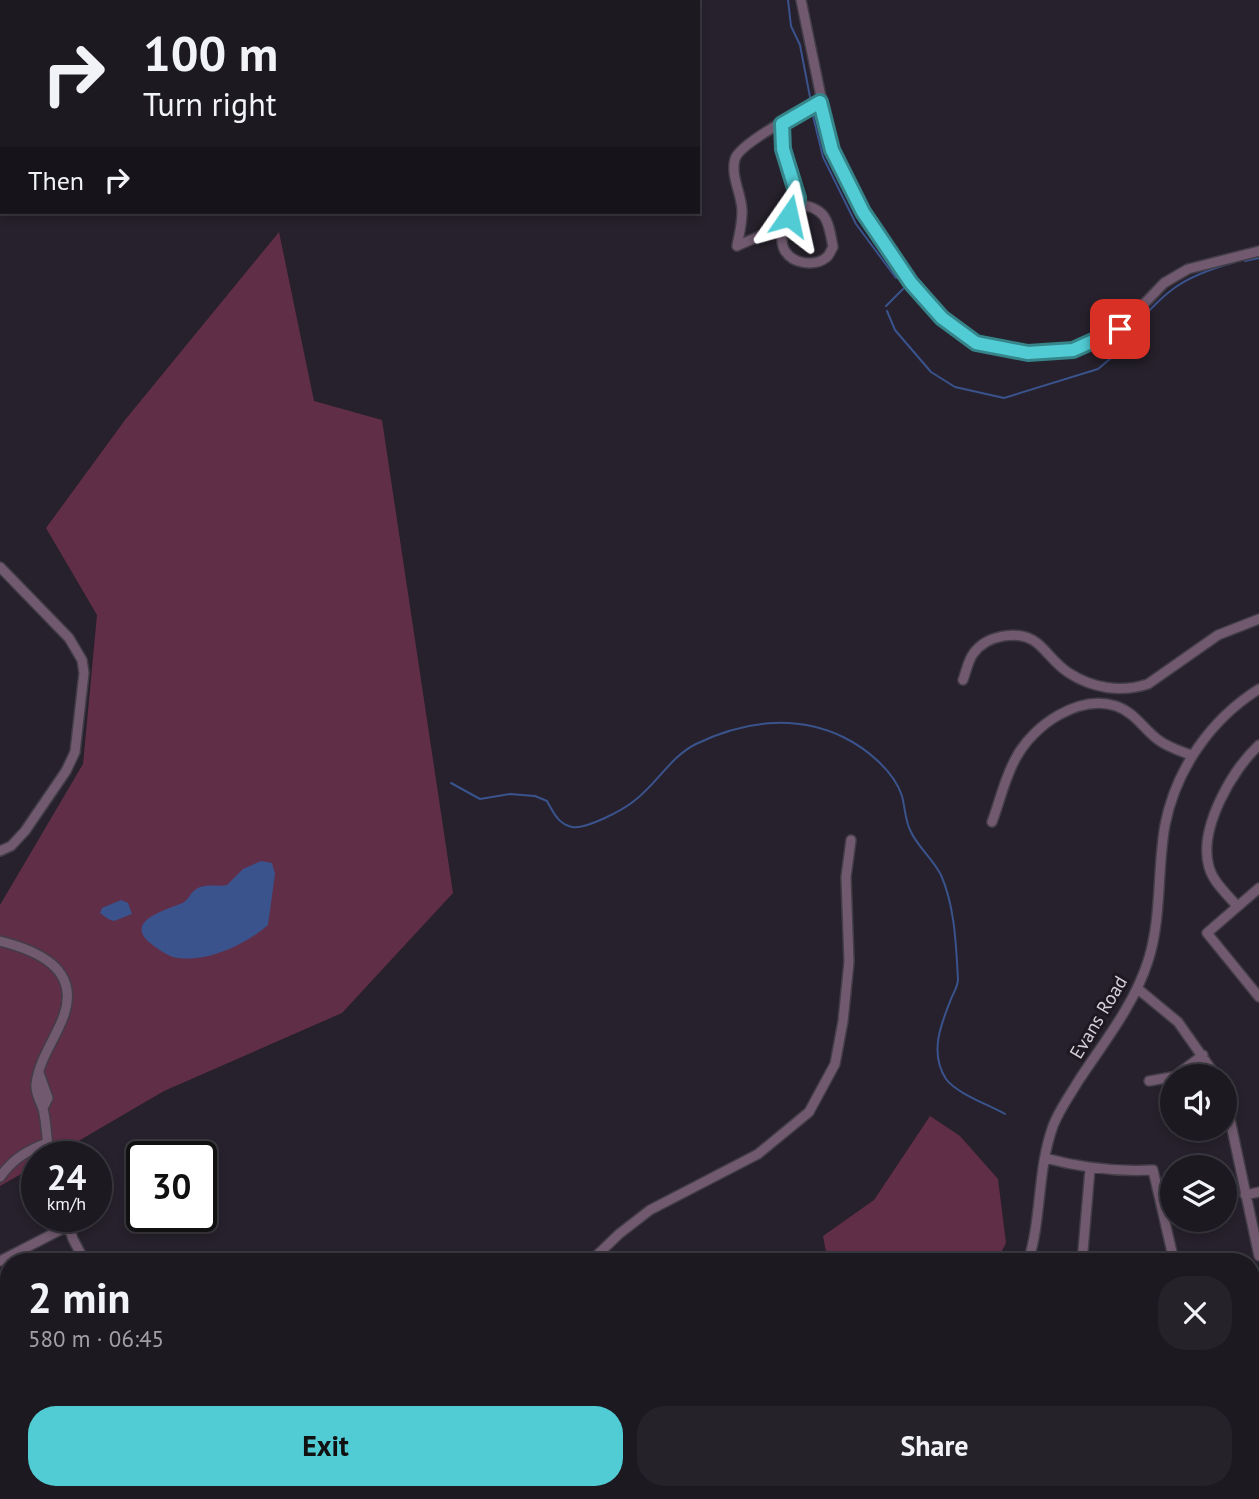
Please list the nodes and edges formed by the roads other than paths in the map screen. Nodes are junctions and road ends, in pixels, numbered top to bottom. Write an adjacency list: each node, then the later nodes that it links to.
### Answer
1 (801, 0): 2 (street)
2 (820, 102): 3 (street); 6 (street)
3 (782, 124): 4 (street); 5 (street)
4 (797, 204): 5 (street); 5 (street)
5 (783, 222)
6 (1259, 251)
7 (0, 567): 15 (street)
8 (1259, 619): 9 (street)
9 (963, 680)
10 (1259, 689): 12 (street, Evans Road)
11 (1259, 745): 17 (street)
12 (1191, 755): 13 (street); 19 (street, Evans Road)
13 (992, 822)
14 (851, 840): 38 (street)
15 (0, 851)
16 (1259, 888): 17 (street)
17 (1237, 906): 20 (street)
18 (0, 941): 26 (street)
19 (1138, 989): 21 (street); 29 (street, Evans Road)
20 (1259, 997)
21 (1203, 1055): 22 (street); 23 (street)
22 (1191, 1064)
23 (1209, 1064)
24 (1160, 1079): 25 (street)
25 (1149, 1081)
26 (47, 1141)
27 (1234, 1141): 33 (street)
28 (21, 1154): 31 (street)
29 (1045, 1158): 30 (street); 39 (street, Evans Road)
30 (1090, 1169): 40 (street); 41 (street)
31 (0, 1177)
32 (1259, 1192): 33 (street)
33 (1245, 1195): 42 (street)
34 (48, 1232): 36 (street)
35 (71, 1232): 37 (street)
36 (13, 1253)
37 (81, 1253)
38 (599, 1253)
39 (1029, 1253)
40 (1083, 1253)
41 (1172, 1253)
42 (1258, 1253)

